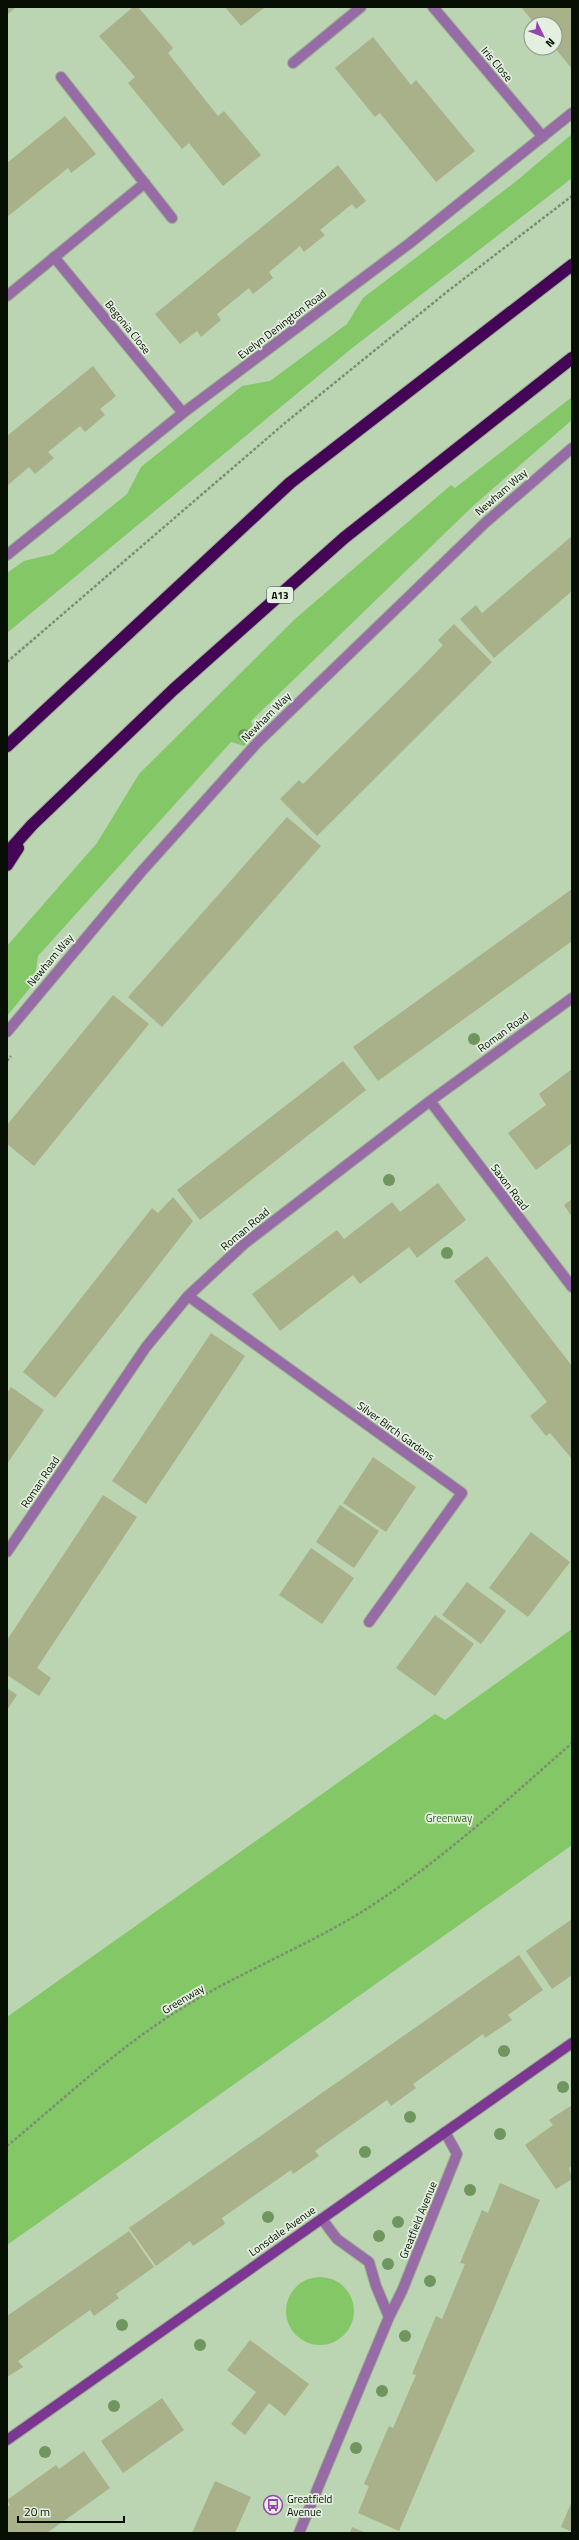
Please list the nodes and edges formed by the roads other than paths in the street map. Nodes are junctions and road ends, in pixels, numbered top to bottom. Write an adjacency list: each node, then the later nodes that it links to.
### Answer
1 (360, 7): 3 (street)
2 (434, 7): 6 (street, Iris Close)
3 (293, 63)
4 (60, 77): 7 (street)
5 (572, 113): 6 (street, Evelyn Denington Road)
6 (543, 137): 13 (street, Evelyn Denington Road)
7 (145, 183): 8 (street); 9 (street)
8 (172, 218)
9 (54, 257): 11 (street); 13 (street, Begonia Close)
10 (572, 265): 16 (highway)
11 (7, 296)
12 (572, 358): 17 (highway, A13)
13 (183, 413): 15 (street, Evelyn Denington Road)
14 (572, 448): 21 (street, Newham Way)
15 (7, 555)
16 (7, 746)
17 (32, 826): 18 (highway, A13); 19 (highway, A13)
18 (7, 853)
19 (7, 865)
20 (572, 998): 22 (street, Roman Road)
21 (7, 1032)
22 (430, 1101): 23 (street, Saxon Road); 24 (street, Roman Road)
23 (572, 1287)
24 (188, 1296): 25 (street, Roman Road); 26 (street, Silver Birch Gardens)
25 (7, 1552)
26 (369, 1622)
27 (572, 2043): 28 (street, Lonsdale Avenue)
28 (445, 2132): 29 (street, Lonsdale Avenue); 30 (street, Greatfield Avenue)
29 (322, 2219): 30 (street); 31 (street, Lonsdale Avenue)
30 (389, 2316): 32 (street, Greatfield Avenue)
31 (7, 2440)
32 (299, 2533)

